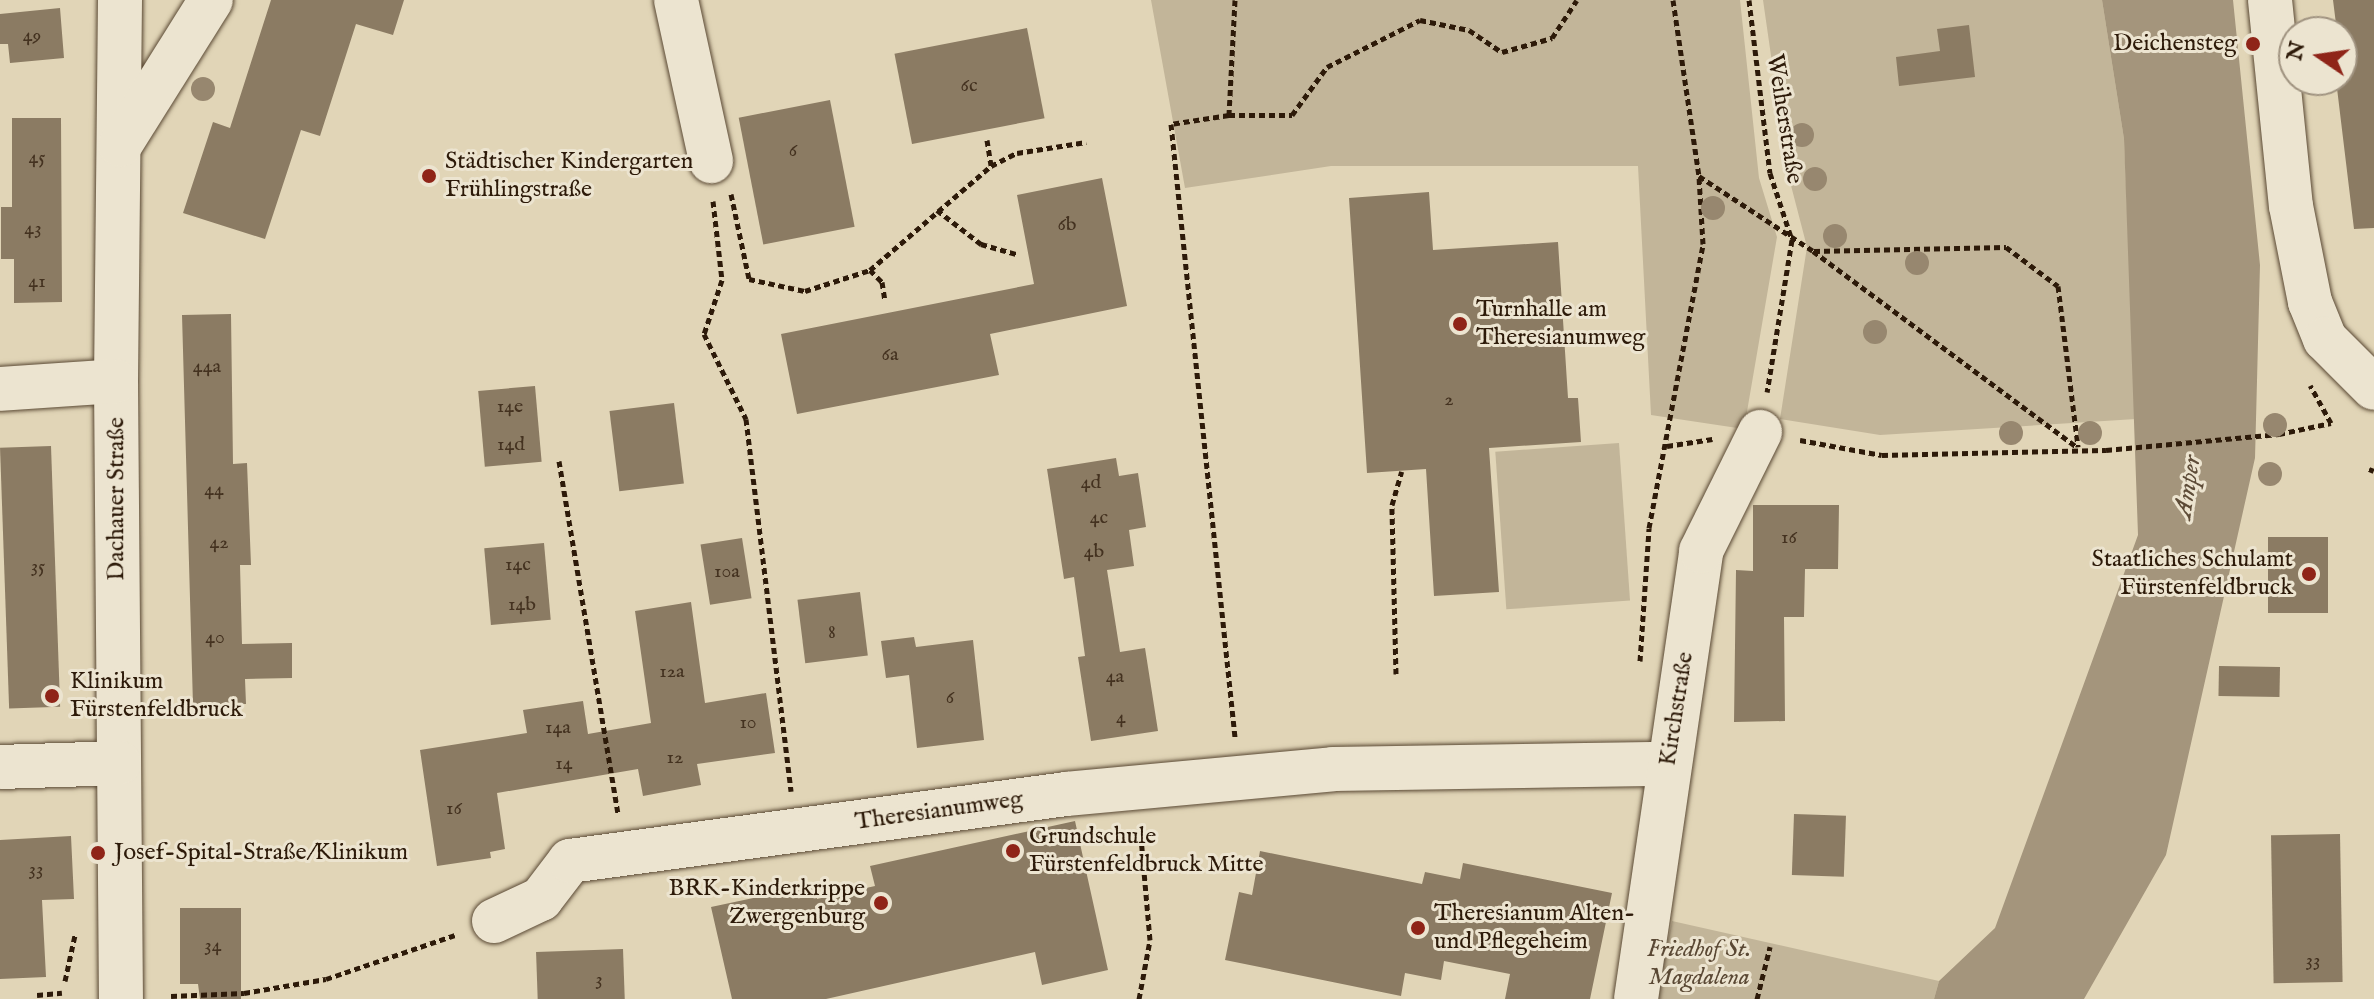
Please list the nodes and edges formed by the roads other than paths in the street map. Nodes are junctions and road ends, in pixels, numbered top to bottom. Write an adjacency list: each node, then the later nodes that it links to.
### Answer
1 (120, 0): 5 (street, Dachauer Straße)
2 (211, 0): 5 (street)
3 (676, 0): 6 (street)
4 (2270, 0): 8 (street)
5 (118, 147): 7 (street, Dachauer Straße)
6 (711, 161)
7 (116, 381): 9 (street); 11 (street, Dachauer Straße)
8 (2374, 388)
9 (0, 389)
10 (1760, 432): 12 (street, Kirchstraße)
11 (119, 763): 13 (street); 15 (street, Dachauer Straße)
12 (1668, 764): 14 (street, Theresianumweg); 16 (street, Kirchstraße)
13 (0, 767)
14 (494, 921)
15 (121, 999)
16 (1636, 999)

